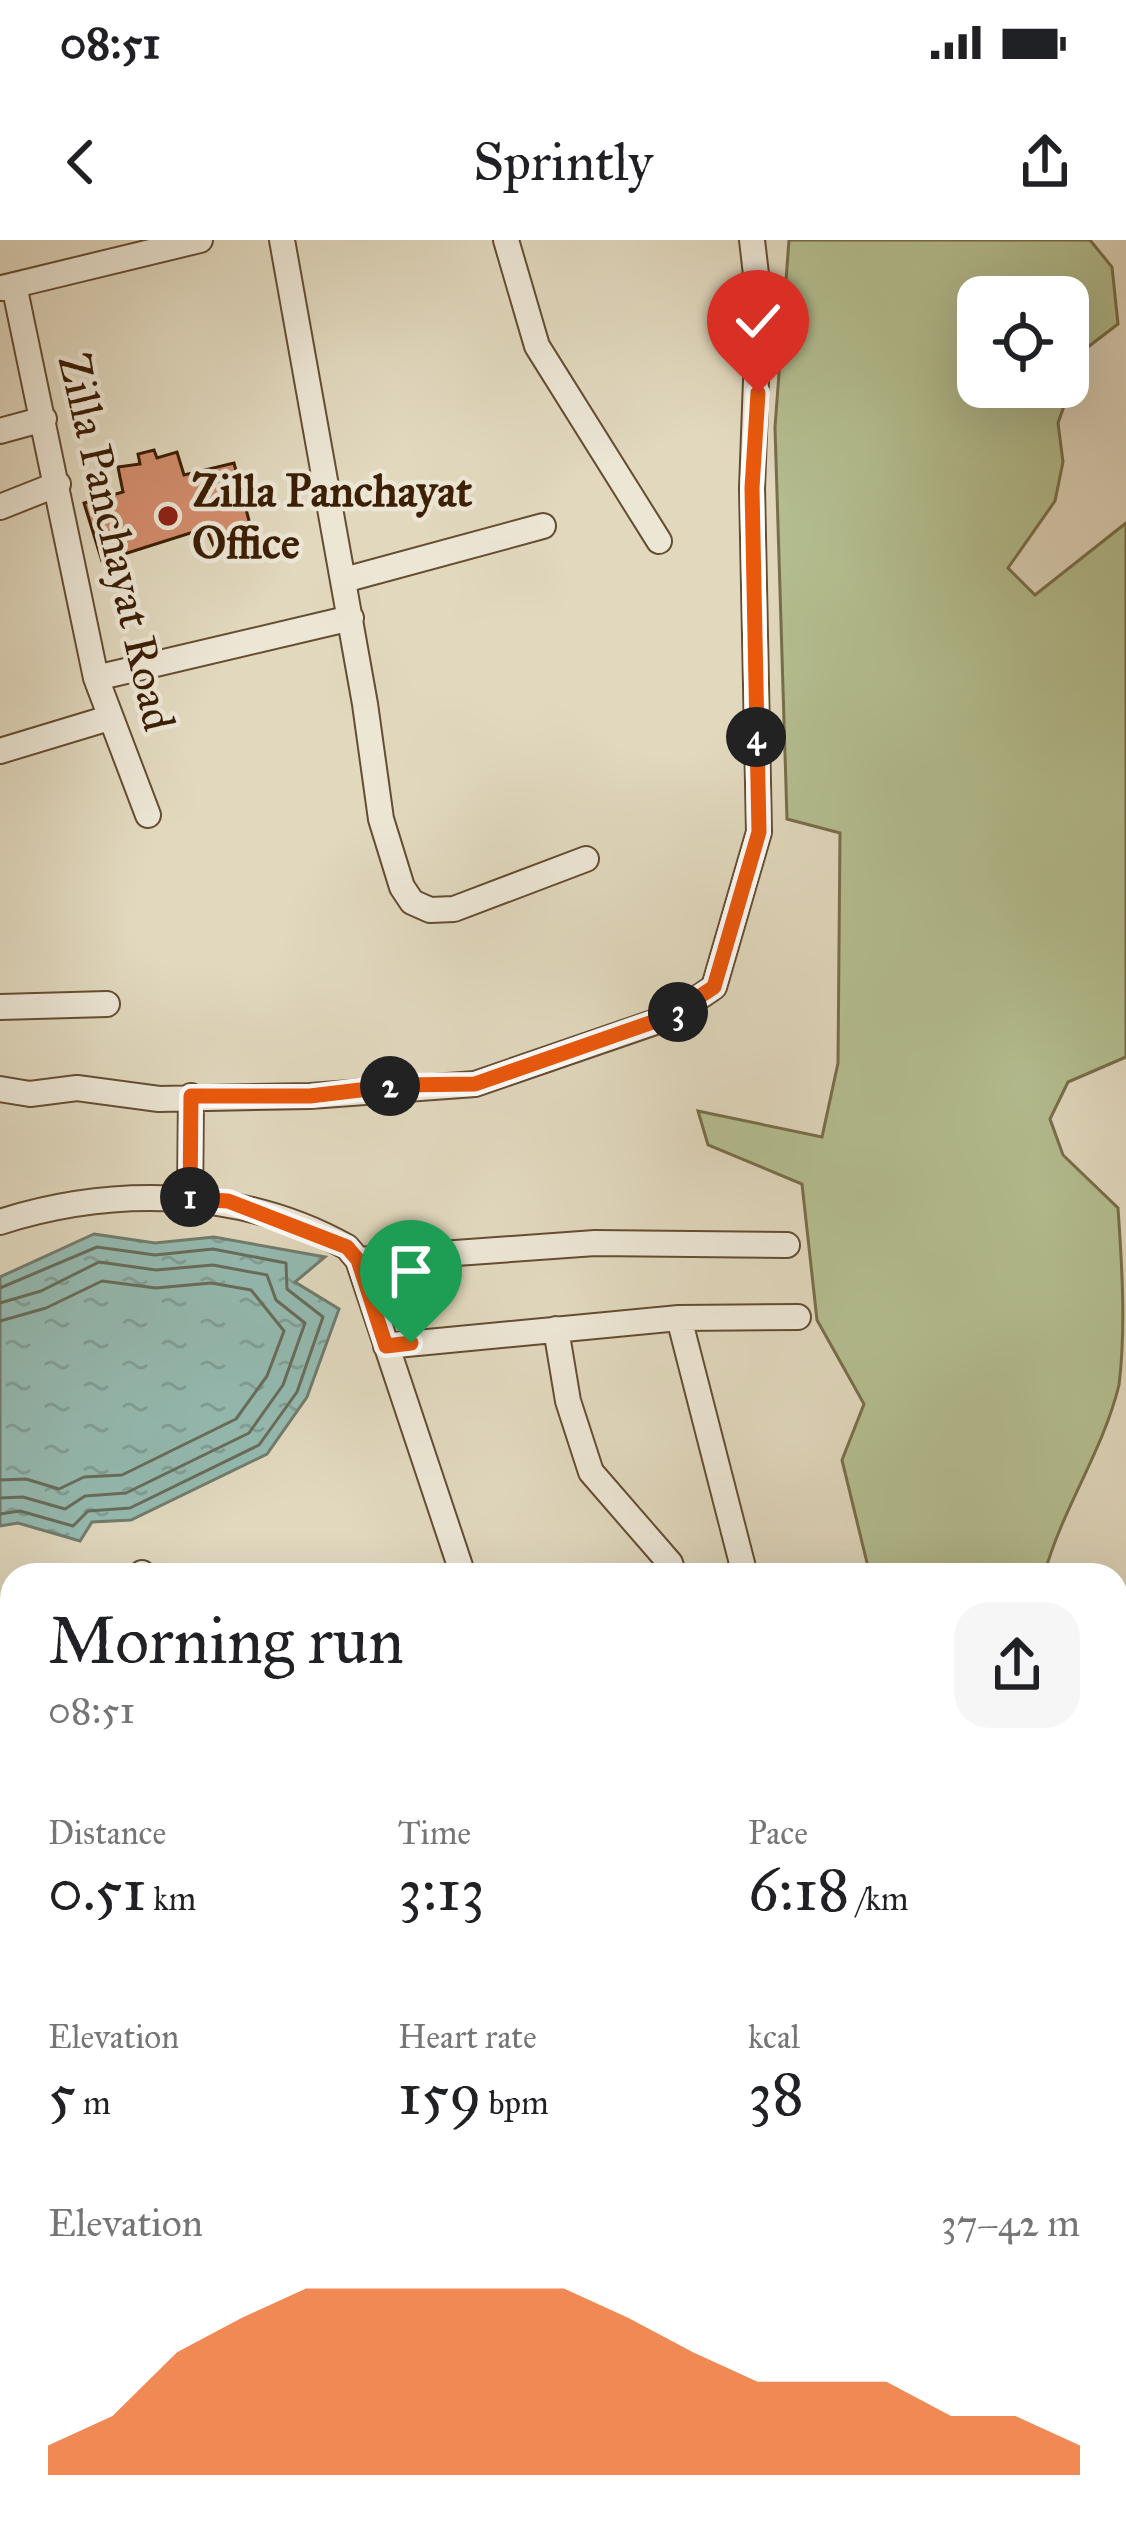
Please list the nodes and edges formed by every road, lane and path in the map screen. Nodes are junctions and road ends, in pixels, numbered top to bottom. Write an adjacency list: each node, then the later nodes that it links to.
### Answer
1 (200, 240): 5 (street)
2 (282, 240): 12 (street)
3 (506, 240): 11 (street)
4 (752, 240): 22 (street)
5 (7, 287): 6 (street, Zilla Panchayat Road)
6 (44, 418): 7 (street); 8 (street, Zilla Panchayat Road)
7 (0, 431)
8 (58, 484): 9 (street); 14 (street, Zilla Panchayat Road)
9 (0, 507)
10 (543, 526): 12 (street)
11 (659, 541)
12 (344, 580): 13 (street)
13 (351, 618): 14 (street); 18 (street)
14 (96, 678): 15 (street, Zilla Panchayat Road)
15 (109, 718): 16 (street); 17 (street, Zilla Panchayat Road)
16 (0, 751)
17 (148, 815)
18 (586, 859)
19 (107, 1004): 20 (street)
20 (0, 1007)
21 (0, 1089): 22 (street)
22 (191, 1096): 23 (street)
23 (190, 1199): 24 (street); 26 (street)
24 (0, 1222)
25 (787, 1245): 26 (street)
26 (358, 1260): 30 (street)
27 (798, 1317): 28 (street)
28 (679, 1318): 29 (street); 33 (street)
29 (556, 1329): 30 (street); 32 (street)
30 (386, 1346): 31 (street)
31 (460, 1563)
32 (669, 1563)
33 (742, 1563)

